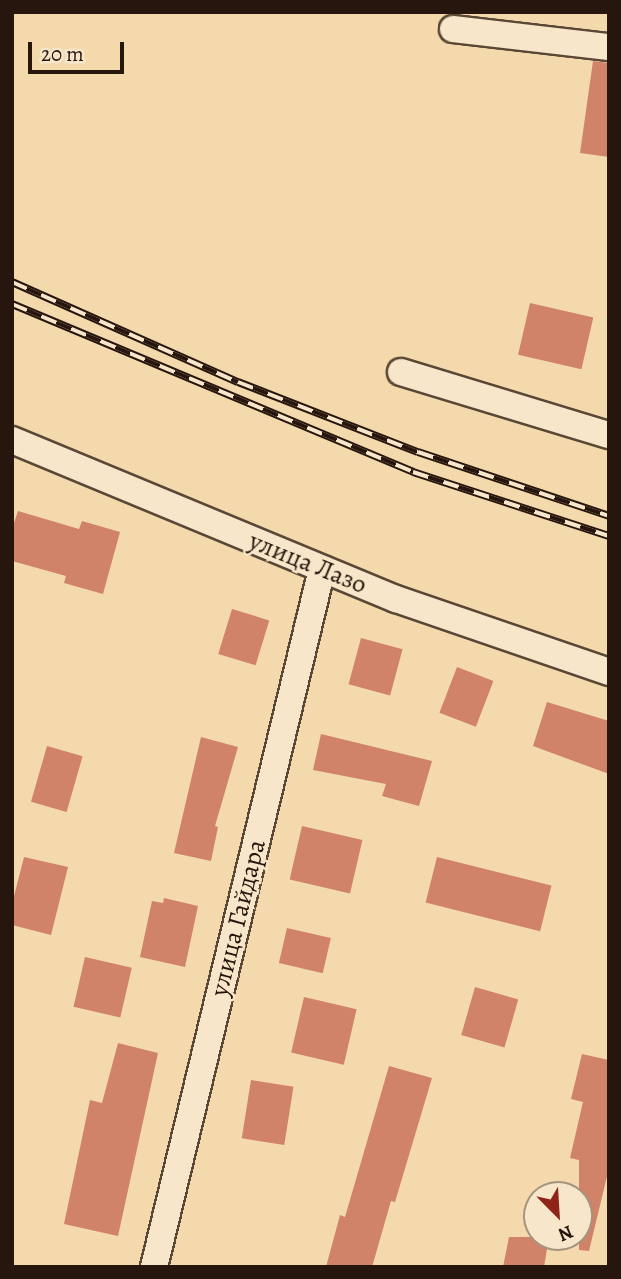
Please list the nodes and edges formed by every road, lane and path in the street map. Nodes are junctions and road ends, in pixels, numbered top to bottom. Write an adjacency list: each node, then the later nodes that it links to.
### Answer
1 (453, 29): 2 (street)
2 (609, 47)
3 (401, 372): 4 (street)
4 (609, 435)
5 (12, 440): 6 (street, улица Лазо)
6 (322, 569): 7 (street, улица Лазо); 8 (street, улица Гайдара)
7 (609, 672)
8 (153, 1267)

